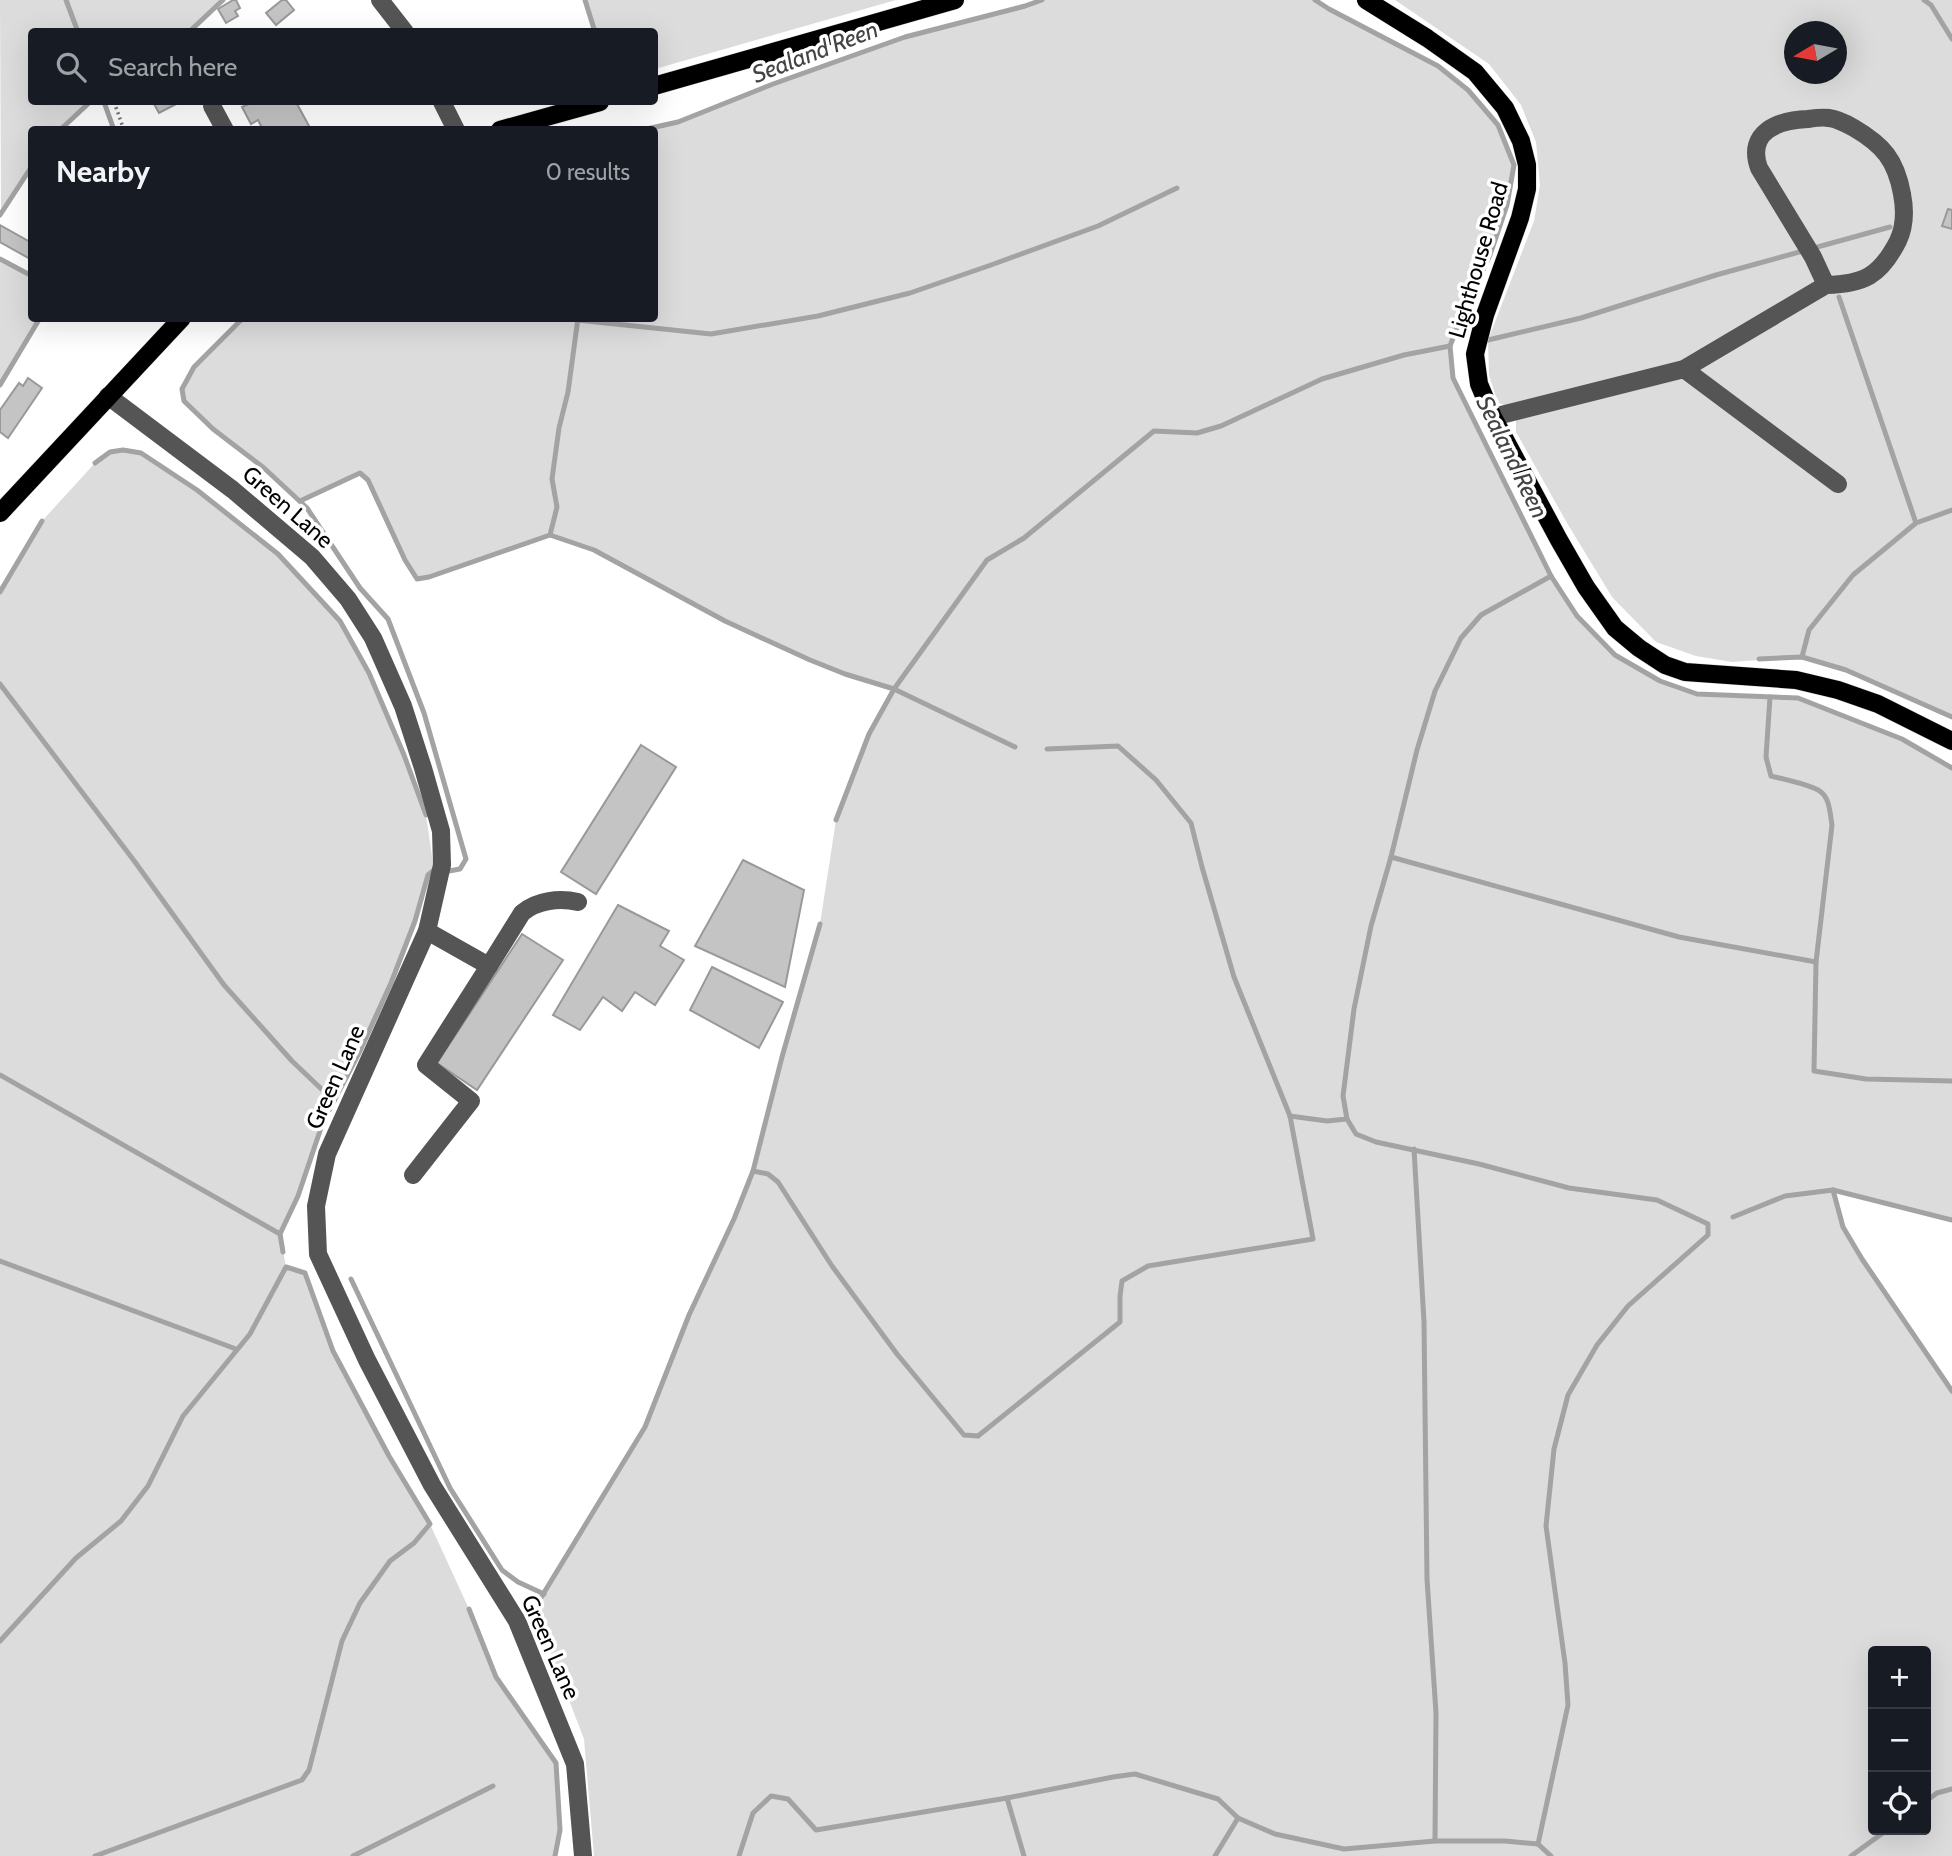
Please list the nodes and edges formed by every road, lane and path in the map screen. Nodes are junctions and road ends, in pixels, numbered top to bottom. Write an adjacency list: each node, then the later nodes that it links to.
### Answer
1 (380, 0): 4 (street)
2 (955, 0): 5 (main road)
3 (1366, 0): 18 (main road, Lighthouse Road)
4 (402, 28)
5 (658, 85)
6 (115, 105): 10 (path)
7 (444, 105): 12 (street)
8 (589, 105): 13 (main road)
9 (212, 106): 11 (street)
10 (123, 126)
11 (223, 126)
12 (454, 126)
13 (514, 126)
14 (1826, 285): 14 (street); 16 (street)
15 (178, 322): 17 (main road)
16 (1684, 369): 18 (street); 19 (street)
17 (108, 396): 20 (main road); 23 (street, Green Lane)
18 (1493, 417): 21 (main road, Lighthouse Road)
19 (1839, 484)
20 (0, 513)
21 (1952, 741)
22 (579, 902): 24 (street)
23 (427, 931): 24 (street); 26 (street, Green Lane)
24 (489, 965): 25 (street)
25 (413, 1175)
26 (583, 1856)

